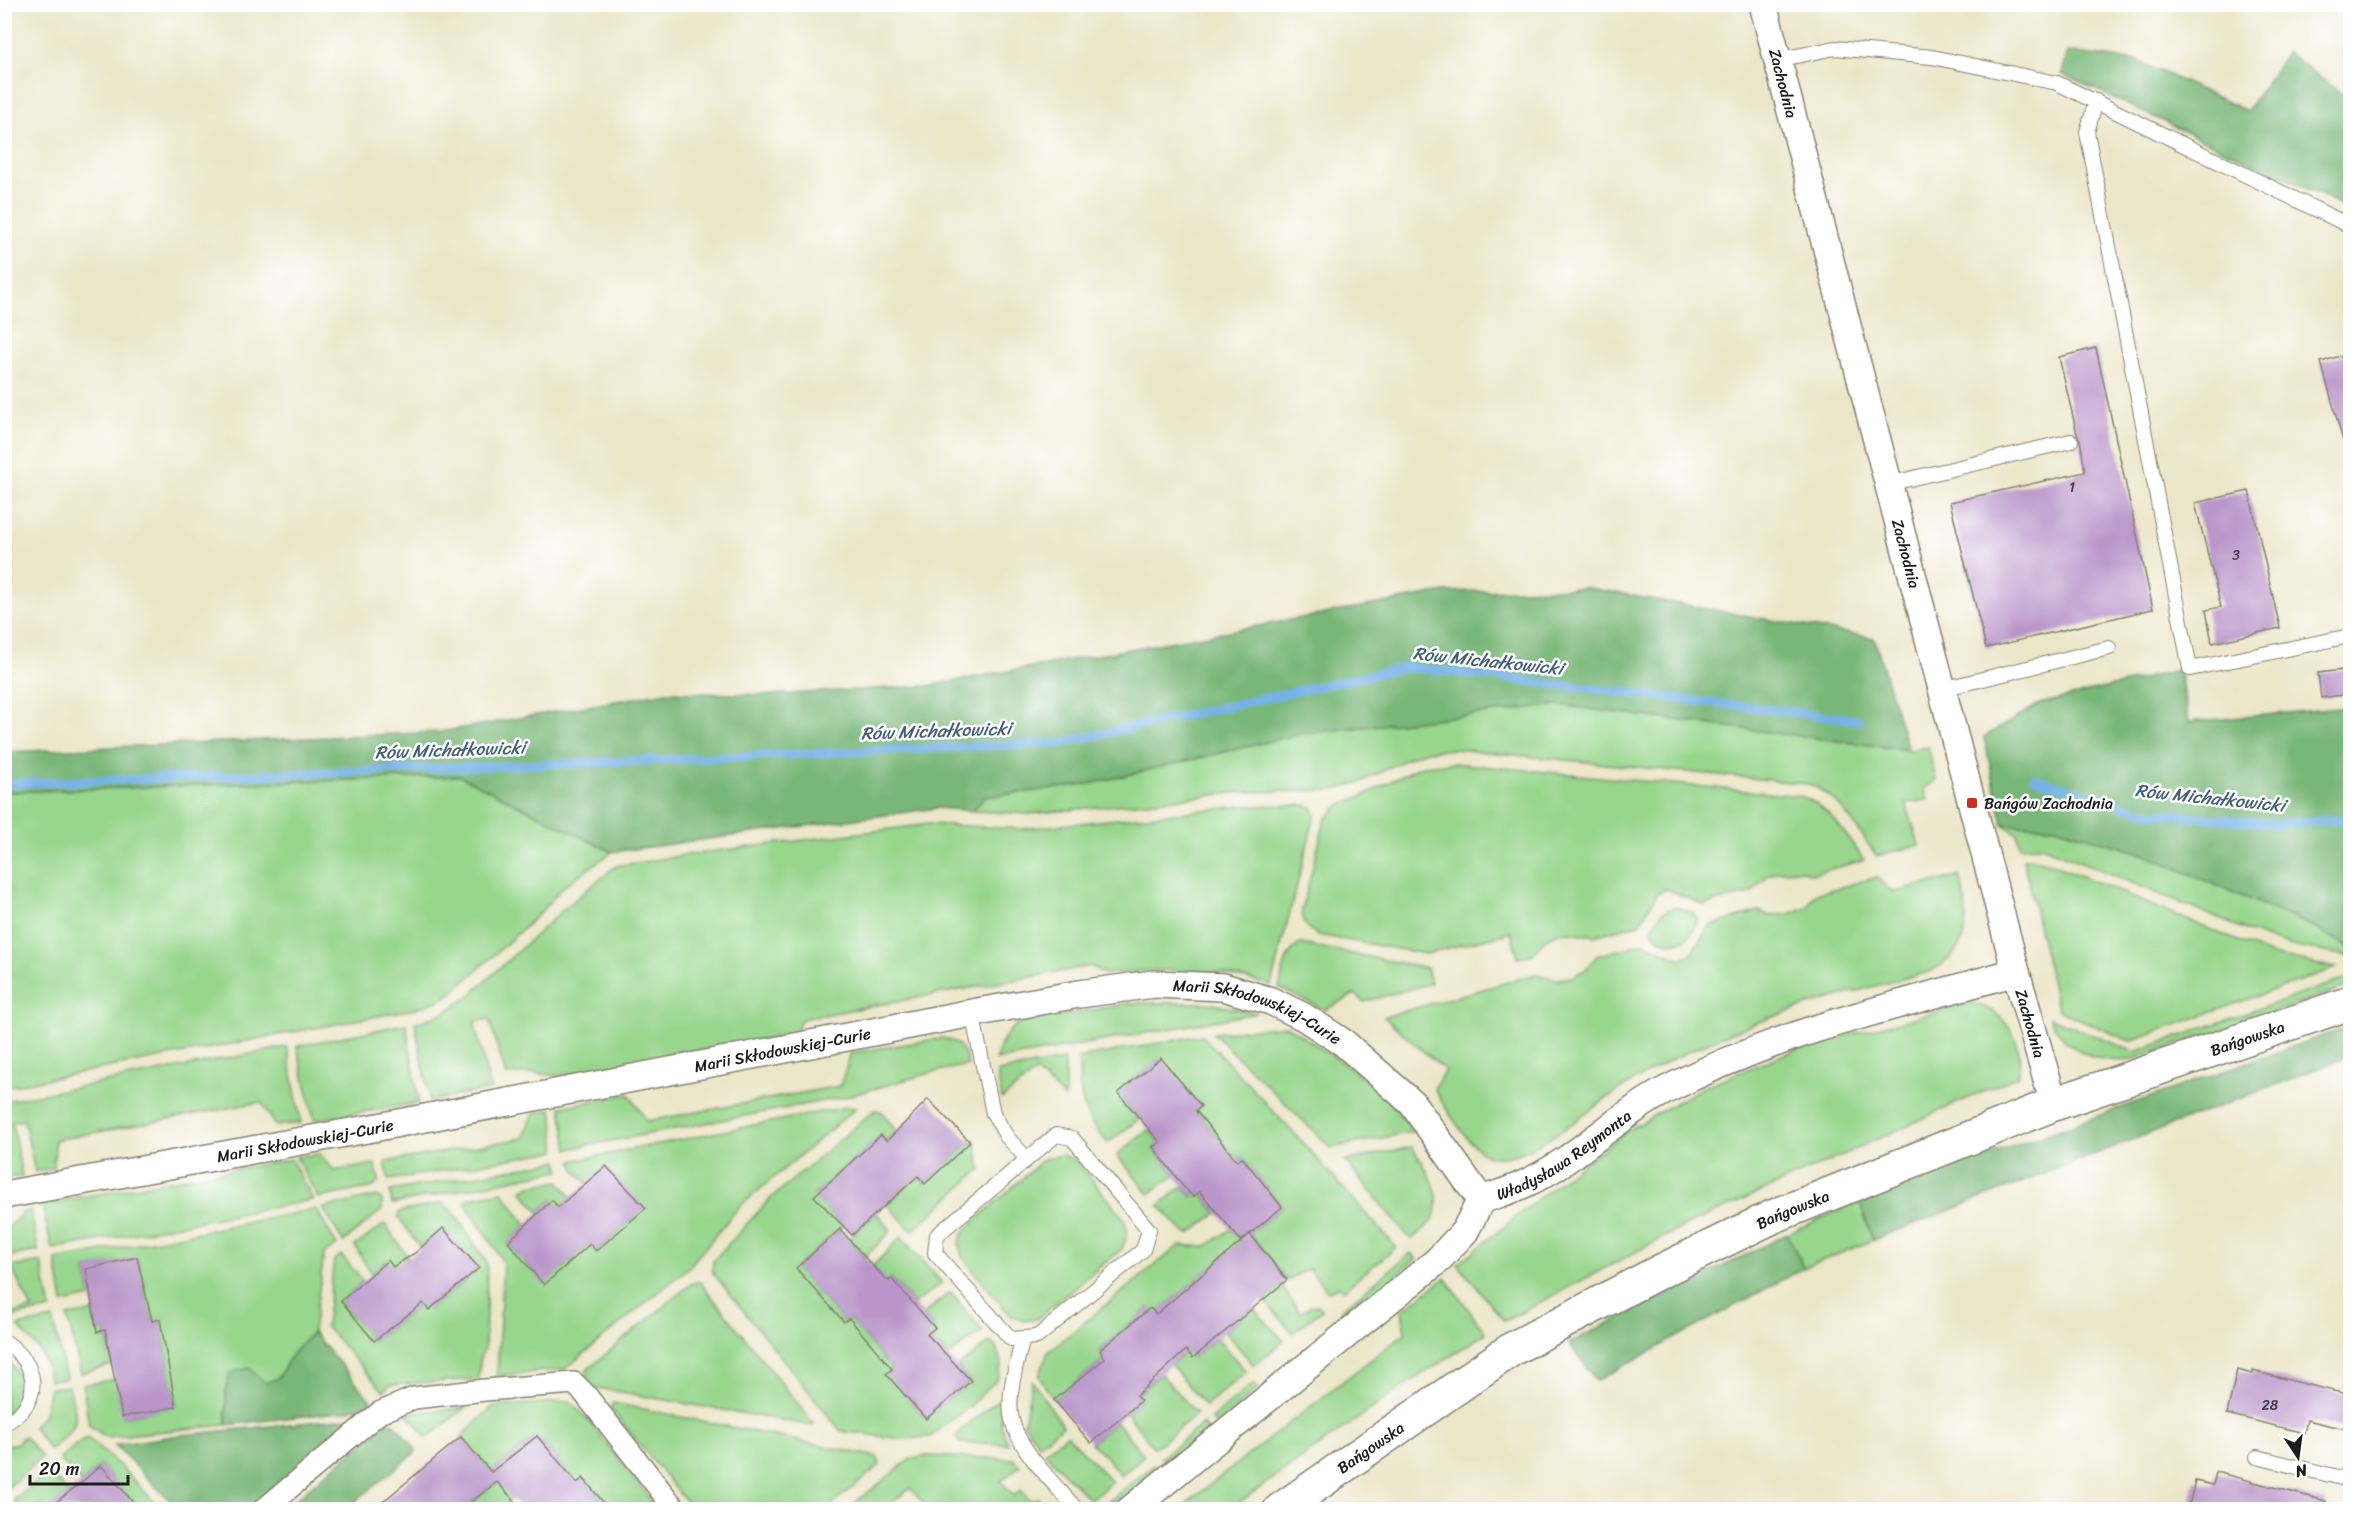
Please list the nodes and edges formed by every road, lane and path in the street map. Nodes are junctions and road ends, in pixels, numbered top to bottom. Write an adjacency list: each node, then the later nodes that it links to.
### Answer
1 (1763, 4): 2 (street, Zachodnia)
2 (1777, 60): 3 (lane); 6 (street, Zachodnia)
3 (2096, 101): 4 (lane); 7 (lane)
4 (2350, 226)
5 (2071, 441): 6 (lane)
6 (1888, 484): 9 (street, Zachodnia)
7 (2350, 636)
8 (2109, 648): 9 (lane)
9 (1942, 689): 10 (street, Zachodnia)
10 (2016, 972): 13 (street, Zachodnia); 16 (street, Władysława Reymonta)
11 (2350, 1003): 13 (street, Bańgowska)
12 (972, 1013): 14 (lane); 15 (street, Marii Skłodowskiej-Curie); 16 (street, Marii Skłodowskiej-Curie)
13 (2054, 1104): 26 (street, Bańgowska)
14 (1026, 1158): 17 (lane); 17 (lane)
15 (4, 1195)
16 (1481, 1200): 25 (street, Władysława Reymonta)
17 (1023, 1338): 24 (lane)
18 (4, 1341): 19 (lane)
19 (4, 1424)
20 (2257, 1457): 21 (lane)
21 (2350, 1479)
22 (263, 1509): 23 (street)
23 (676, 1509)
24 (1077, 1509)
25 (1130, 1509)
26 (1280, 1509)

